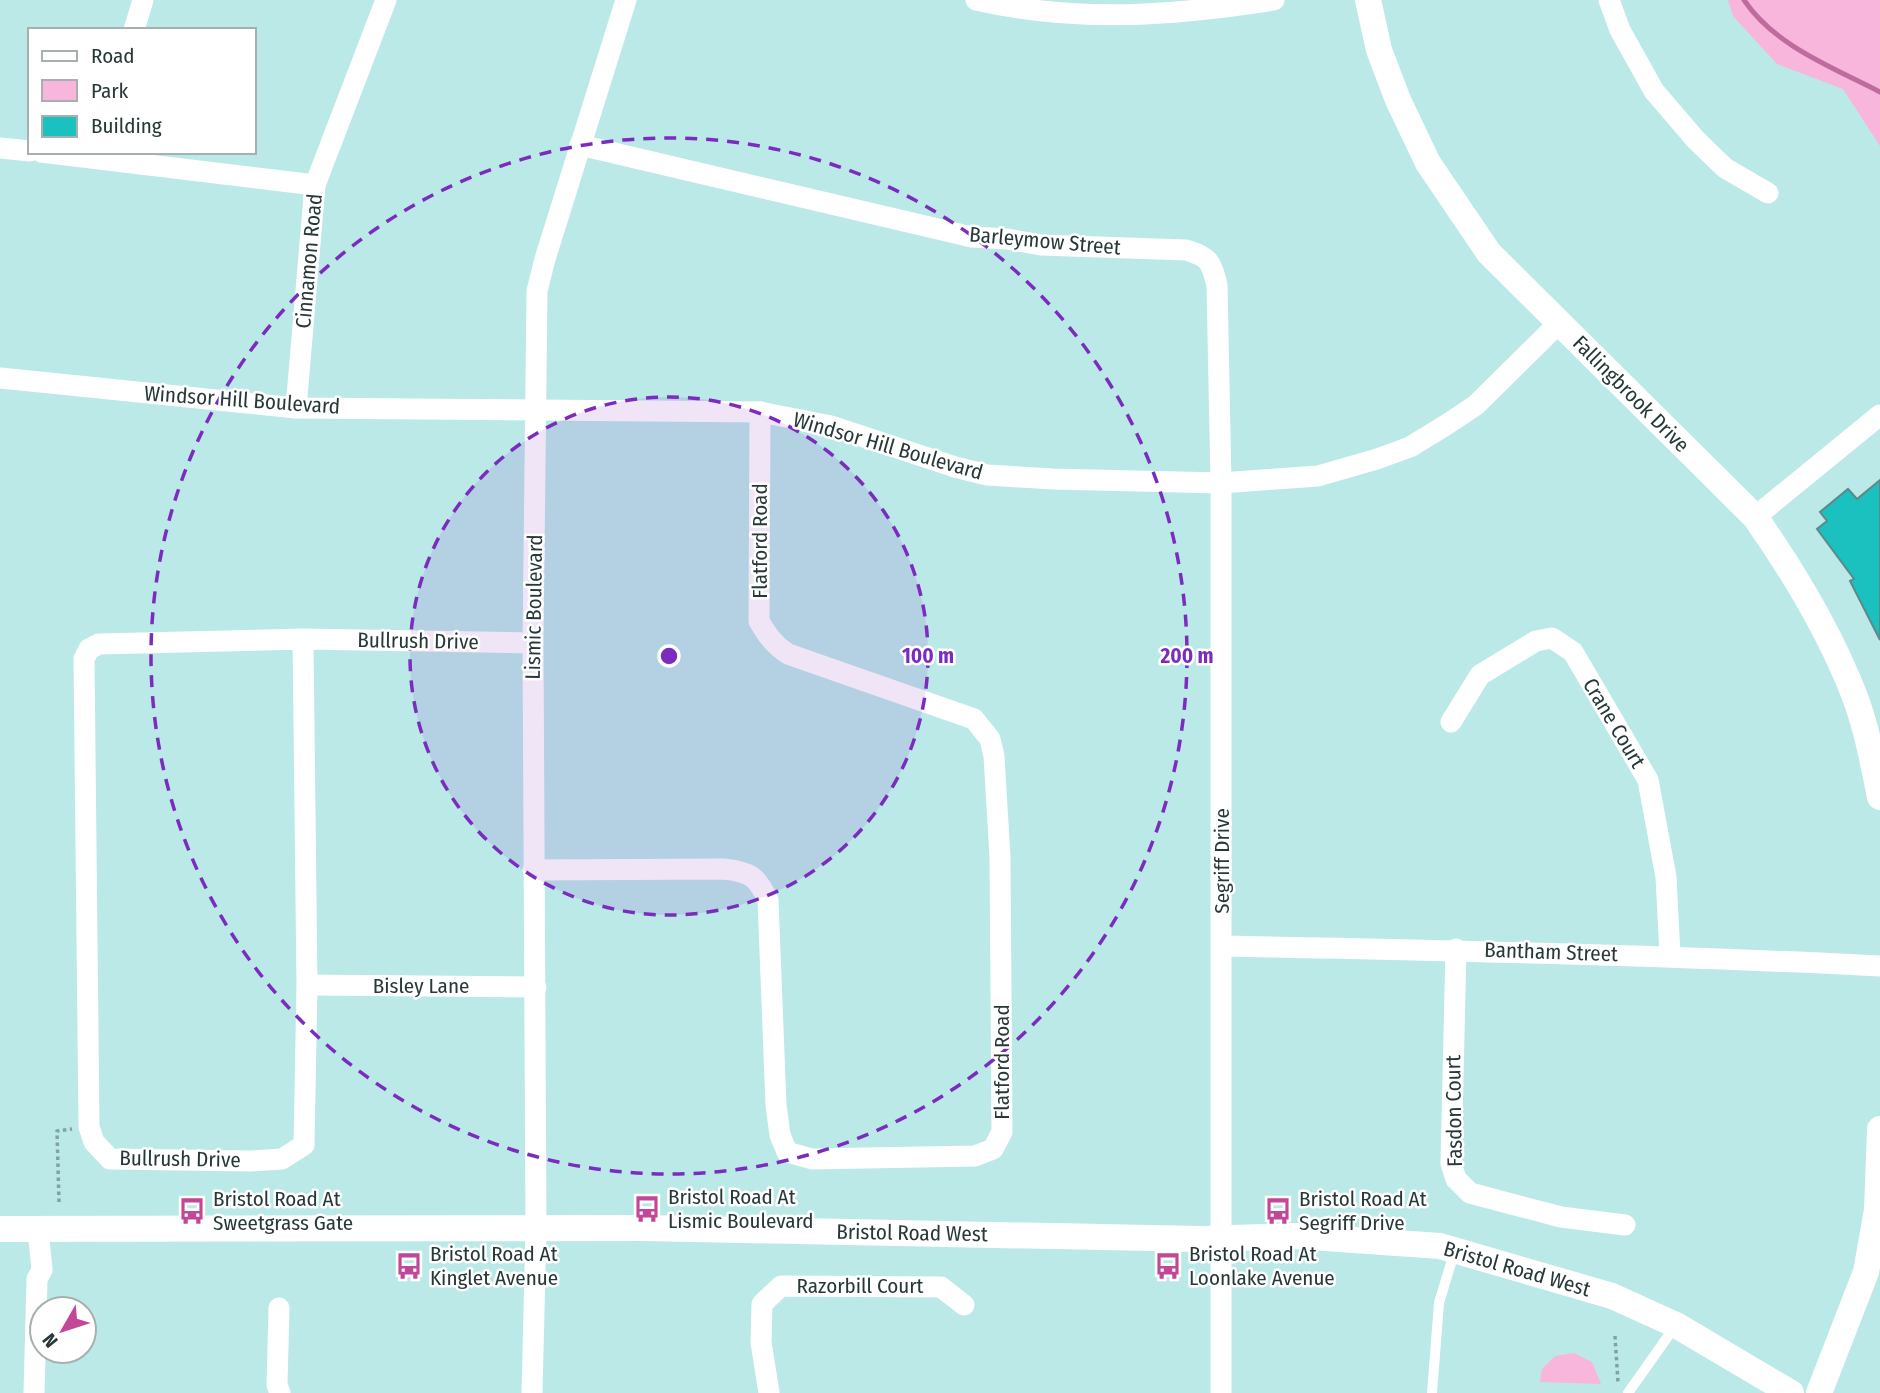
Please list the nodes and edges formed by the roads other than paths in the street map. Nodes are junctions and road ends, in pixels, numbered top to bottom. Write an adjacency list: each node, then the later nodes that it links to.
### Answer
1 (143, 0): 8 (street)
2 (386, 0): 14 (street, Cinnamon Road)
3 (626, 0): 9 (street, Lismic Boulevard)
4 (976, 0): 5 (street)
5 (1274, 0)
6 (1367, 0): 16 (street, Fallingbrook Drive)
7 (1609, 0): 15 (street)
8 (135, 28)
9 (580, 145): 19 (street, Lismic Boulevard); 22 (street, Barleymow Street)
10 (0, 148): 11 (street)
11 (28, 151)
12 (73, 154): 13 (street)
13 (105, 156): 14 (street)
14 (315, 185): 18 (street, Cinnamon Road)
15 (1768, 193)
16 (1560, 323): 22 (street, Windsor Hill Boulevard); 23 (street, Fallingbrook Drive)
17 (0, 377): 18 (street, Windsor Hill Boulevard)
18 (296, 408): 19 (street, Windsor Hill Boulevard)
19 (537, 409): 20 (street, Windsor Hill Boulevard); 25 (street, Lismic Boulevard)
20 (760, 412): 22 (street, Windsor Hill Boulevard); 28 (street, Flatford Road)
21 (1880, 415): 23 (street)
22 (1221, 483): 29 (street, Segriff Drive)
23 (1755, 517): 27 (street, Fallingbrook Drive)
24 (303, 639): 25 (street, Bullrush Drive); 33 (street, Bullrush Drive); 33 (street, Bullrush Drive)
25 (533, 643): 28 (street, Lismic Boulevard)
26 (1451, 722): 31 (street, Crane Court)
27 (1880, 797)
28 (533, 870): 34 (street, Lismic Boulevard)
29 (1222, 946): 30 (street, Bantham Street); 40 (street, Segriff Drive)
30 (1456, 949): 31 (street, Bantham Street); 36 (street, Fasdon Court)
31 (1670, 956): 32 (street, Bantham Street)
32 (1880, 965)
33 (307, 985): 34 (street, Bisley Lane)
34 (536, 987): 37 (street, Lismic Boulevard)
35 (1880, 1129): 42 (street)
36 (1625, 1225)
37 (536, 1228): 39 (street, Bristol Road West); 40 (street, Bristol Road West); 48 (street, Lismic Boulevard)
38 (0, 1229): 39 (street, Bristol Road West)
39 (38, 1229): 46 (street)
40 (1222, 1239): 41 (street, Bristol Road West); 50 (street, Segriff Drive)
41 (1455, 1250): 45 (street, Bristol Road West); 51 (lane)
42 (1873, 1274): 54 (street)
43 (964, 1305): 49 (street, Razorbill Court)
44 (279, 1308): 47 (street)
45 (1676, 1325): 52 (lane); 53 (street, Bristol Road West)
46 (34, 1393)
47 (280, 1393)
48 (532, 1393)
49 (769, 1393)
50 (1221, 1393)
51 (1432, 1393)
52 (1628, 1393)
53 (1791, 1393)
54 (1819, 1393)

